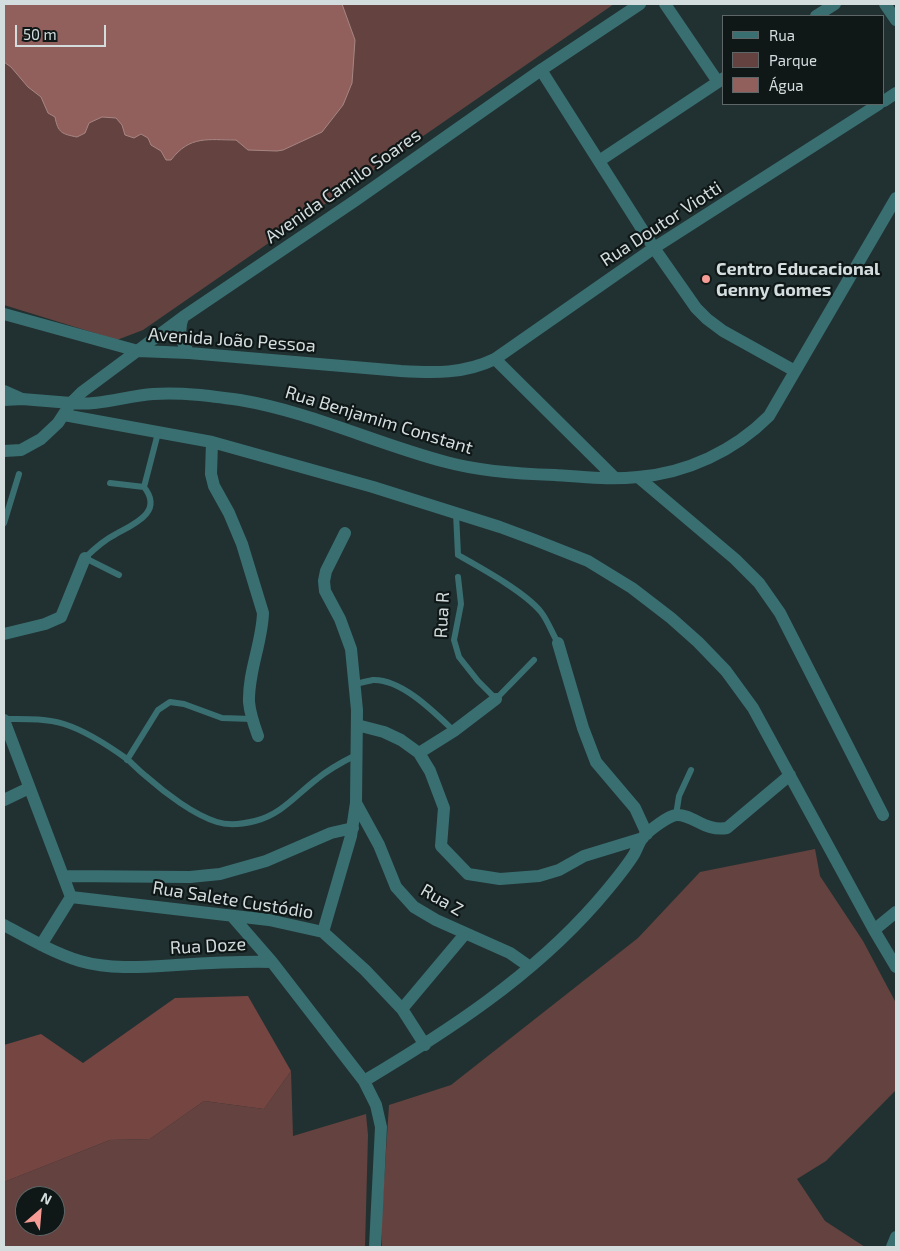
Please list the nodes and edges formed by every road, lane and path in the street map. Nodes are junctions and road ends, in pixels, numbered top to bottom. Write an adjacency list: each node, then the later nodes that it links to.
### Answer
1 (640, 4): 7 (street, Avenida Camilo Soares)
2 (665, 4): 8 (street)
3 (834, 4): 5 (street)
4 (885, 4): 6 (street)
5 (818, 15)
6 (896, 20)
7 (541, 70): 12 (street); 16 (street, Avenida Camilo Soares)
8 (721, 80): 12 (street)
9 (896, 93): 10 (street)
10 (885, 100)
11 (878, 105): 14 (street, Rua Doutor Viotti)
12 (599, 161): 14 (street)
13 (896, 198): 21 (street, Rua Benjamim Constant)
14 (654, 248): 19 (street, Rua Doutor Viotti); 21 (street)
15 (4, 314): 17 (street, Avenida João Pessoa)
16 (183, 317): 17 (street, Avenida Camilo Soares); 18 (street)
17 (138, 351): 18 (street, Avenida João Pessoa); 25 (street, Avenida Camilo Soares)
18 (189, 353): 20 (street, Avenida João Pessoa)
19 (495, 359): 20 (street, Rua Doutor Viotti); 32 (street)
20 (462, 371)
21 (795, 371): 31 (street, Rua Benjamim Constant)
22 (4, 391): 23 (street)
23 (22, 399): 24 (street); 25 (street, Rua Benjamim Constant)
24 (4, 400)
25 (71, 403): 26 (street, Avenida Camilo Soares); 32 (street, Rua Benjamim Constant)
26 (64, 415): 27 (street); 29 (street, Avenida Camilo Soares)
27 (158, 433): 28 (street); 34 (lane)
28 (212, 442): 35 (street); 47 (street)
29 (4, 451)
30 (19, 474): 36 (lane)
31 (638, 477): 32 (street, Rua Benjamim Constant); 60 (street)
32 (615, 478)
33 (110, 483): 34 (lane)
34 (144, 487): 38 (lane)
35 (456, 513): 42 (lane); 55 (street)
36 (4, 523)
37 (345, 533): 44 (street)
38 (85, 558): 39 (lane); 41 (street)
39 (119, 575)
40 (458, 578): 45 (lane, Rua R)
41 (4, 634)
42 (558, 643): 63 (street)
43 (534, 660): 45 (lane)
44 (354, 684): 48 (street); 49 (lane)
45 (496, 699): 49 (street)
46 (4, 719): 53 (lane); 56 (street)
47 (252, 719): 50 (street); 53 (lane)
48 (357, 725): 51 (street); 52 (street)
49 (454, 731): 52 (street)
50 (258, 736)
51 (356, 754): 53 (lane); 58 (street)
52 (419, 754): 63 (street)
53 (127, 760)
54 (691, 770): 59 (lane)
55 (790, 775): 59 (street); 69 (street)
56 (28, 788): 57 (street); 64 (street)
57 (4, 800)
58 (356, 803): 61 (street); 62 (street, Rua Z)
59 (676, 815): 63 (street)
60 (882, 815)
61 (352, 832): 62 (street); 64 (street); 70 (street)
62 (374, 836): 71 (street, Rua Z)
63 (645, 836): 74 (street)
64 (63, 876): 65 (street)
65 (71, 897): 67 (street, Rua Salete Custódio); 72 (street)
66 (896, 912): 69 (street)
67 (232, 916): 70 (street, Rua Salete Custódio); 73 (street)
68 (4, 925): 72 (street, Rua Doze)
69 (874, 930): 75 (street)
70 (323, 932): 76 (street, Rua Salete Custódio)
71 (465, 934): 74 (street, Rua Z); 76 (street)
72 (41, 945): 73 (street, Rua Doze)
73 (272, 962): 78 (street, Rua Doze)
74 (530, 967): 77 (street)
75 (896, 967)
76 (402, 1009): 77 (street, Rua Salete Custódio)
77 (425, 1045): 78 (street)
78 (364, 1080): 80 (street, Rua Doze)
79 (896, 1237): 81 (street)
80 (375, 1247)
81 (892, 1247)

